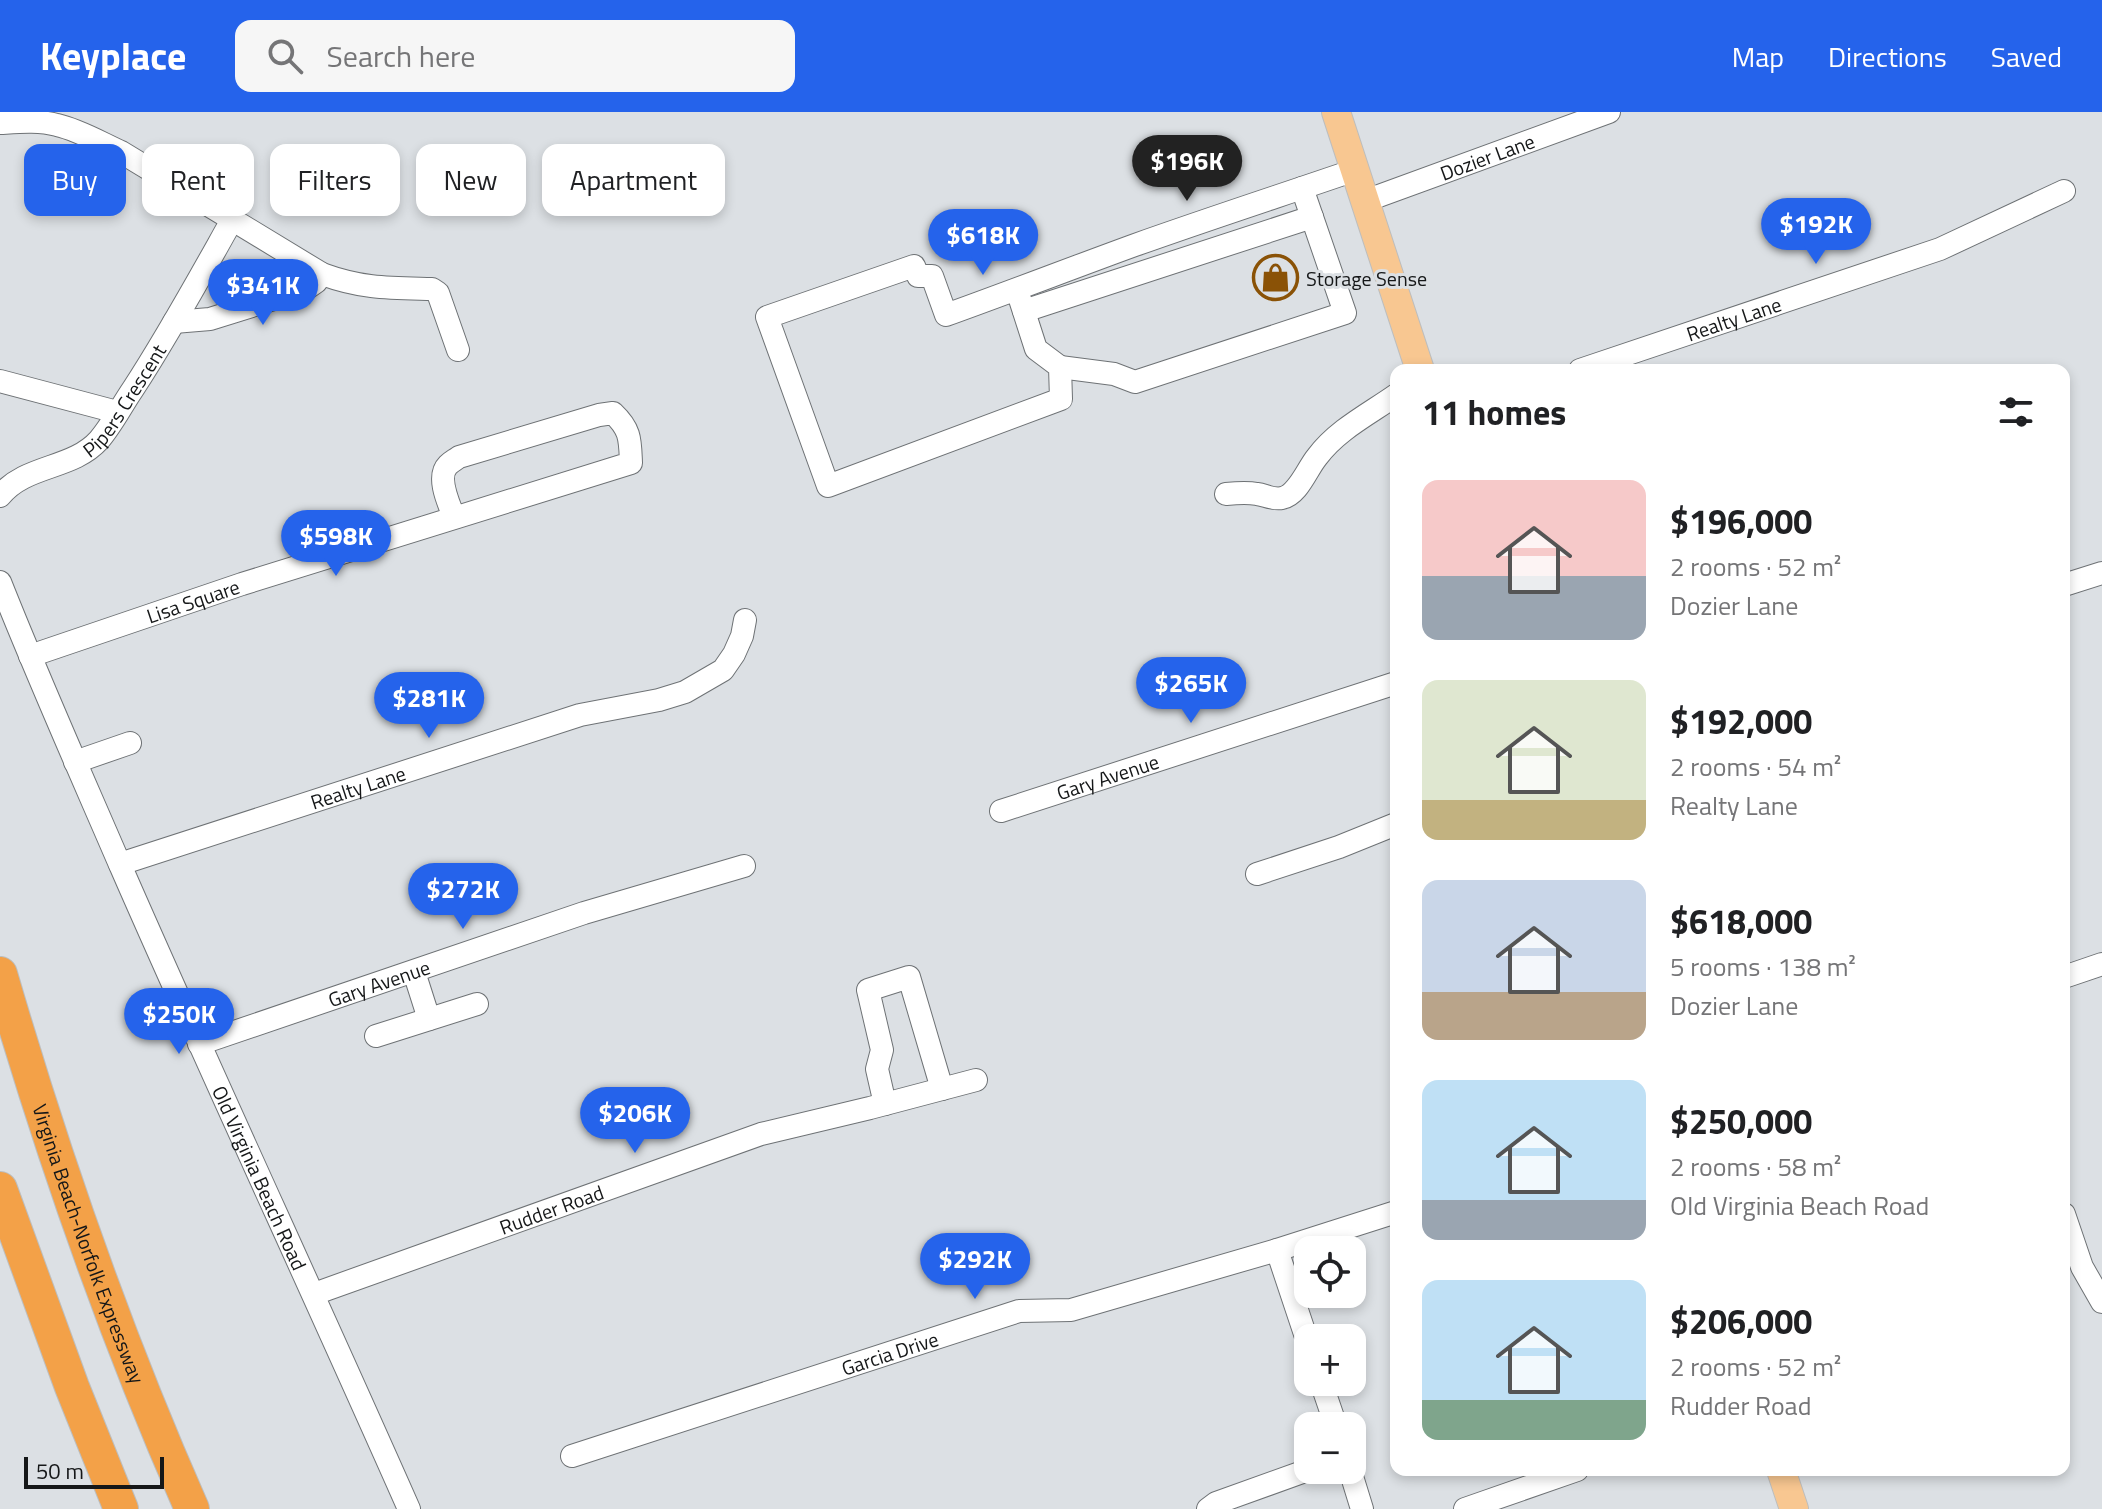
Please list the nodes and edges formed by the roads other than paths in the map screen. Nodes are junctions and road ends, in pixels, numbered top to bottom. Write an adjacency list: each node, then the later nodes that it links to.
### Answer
1 (1336, 112): 4 (main road)
2 (1609, 112): 7 (street, Dozier Lane)
3 (0, 123): 9 (street)
4 (1355, 170): 5 (street); 7 (main road)
5 (1302, 188): 8 (street); 11 (street)
6 (2064, 191): 16 (street, Realty Lane)
7 (1365, 201): 15 (main road)
8 (1312, 217): 12 (street); 17 (street)
9 (232, 220): 10 (street); 13 (street, Pipers Crescent)
10 (322, 274): 13 (street); 14 (street)
11 (1017, 290): 12 (street); 17 (street)
12 (1024, 311): 17 (street)
13 (174, 322): 20 (street, Pipers Crescent)
14 (458, 350)
15 (1418, 364)
16 (1598, 364)
17 (1060, 367)
18 (0, 381): 20 (street)
19 (1390, 399): 21 (street)
20 (117, 412): 22 (street, Pipers Crescent)
21 (1226, 494)
22 (0, 496)
23 (454, 517): 23 (street, Lisa Square); 28 (street, Lisa Square)
24 (2102, 573): 26 (street)
25 (0, 582): 28 (street, Old Virginia Beach Road)
26 (2070, 583)
27 (745, 620): 34 (street, Realty Lane)
28 (30, 656): 31 (street, Old Virginia Beach Road)
29 (1390, 685): 32 (street, Gary Avenue)
30 (130, 743): 31 (street)
31 (75, 762): 34 (street, Old Virginia Beach Road)
32 (1001, 811)
33 (1390, 826): 36 (street)
34 (120, 864): 44 (street, Old Virginia Beach Road)
35 (744, 866): 38 (street, Gary Avenue)
36 (1257, 874)
37 (2102, 964): 40 (street)
38 (414, 972): 42 (street); 44 (street, Gary Avenue)
39 (0, 974): 61 (highway, Virginia Beach-Norfolk Expressway)
40 (2070, 975)
41 (477, 1004): 42 (street)
42 (429, 1019): 43 (street)
43 (376, 1036)
44 (199, 1044): 52 (street, Old Virginia Beach Road)
45 (976, 1080): 46 (street, Rudder Road)
46 (942, 1089): 47 (street, Rudder Road); 47 (street)
47 (885, 1104): 52 (street, Rudder Road)
48 (0, 1189): 60 (highway)
49 (1390, 1214): 51 (street, Garcia Drive)
50 (2070, 1233): 53 (street)
51 (1277, 1250): 54 (street); 55 (street, Garcia Drive)
52 (314, 1294): 62 (street, Old Virginia Beach Road)
53 (2100, 1294)
54 (1302, 1324)
55 (572, 1456)
56 (1294, 1475): 63 (street)
57 (1560, 1476): 65 (street)
58 (1783, 1476): 66 (main road)
59 (1354, 1484): 64 (street)
60 (121, 1509)
61 (192, 1509)
62 (409, 1509)
63 (1208, 1509)
64 (1362, 1509)
65 (1465, 1509)
66 (1794, 1509)

